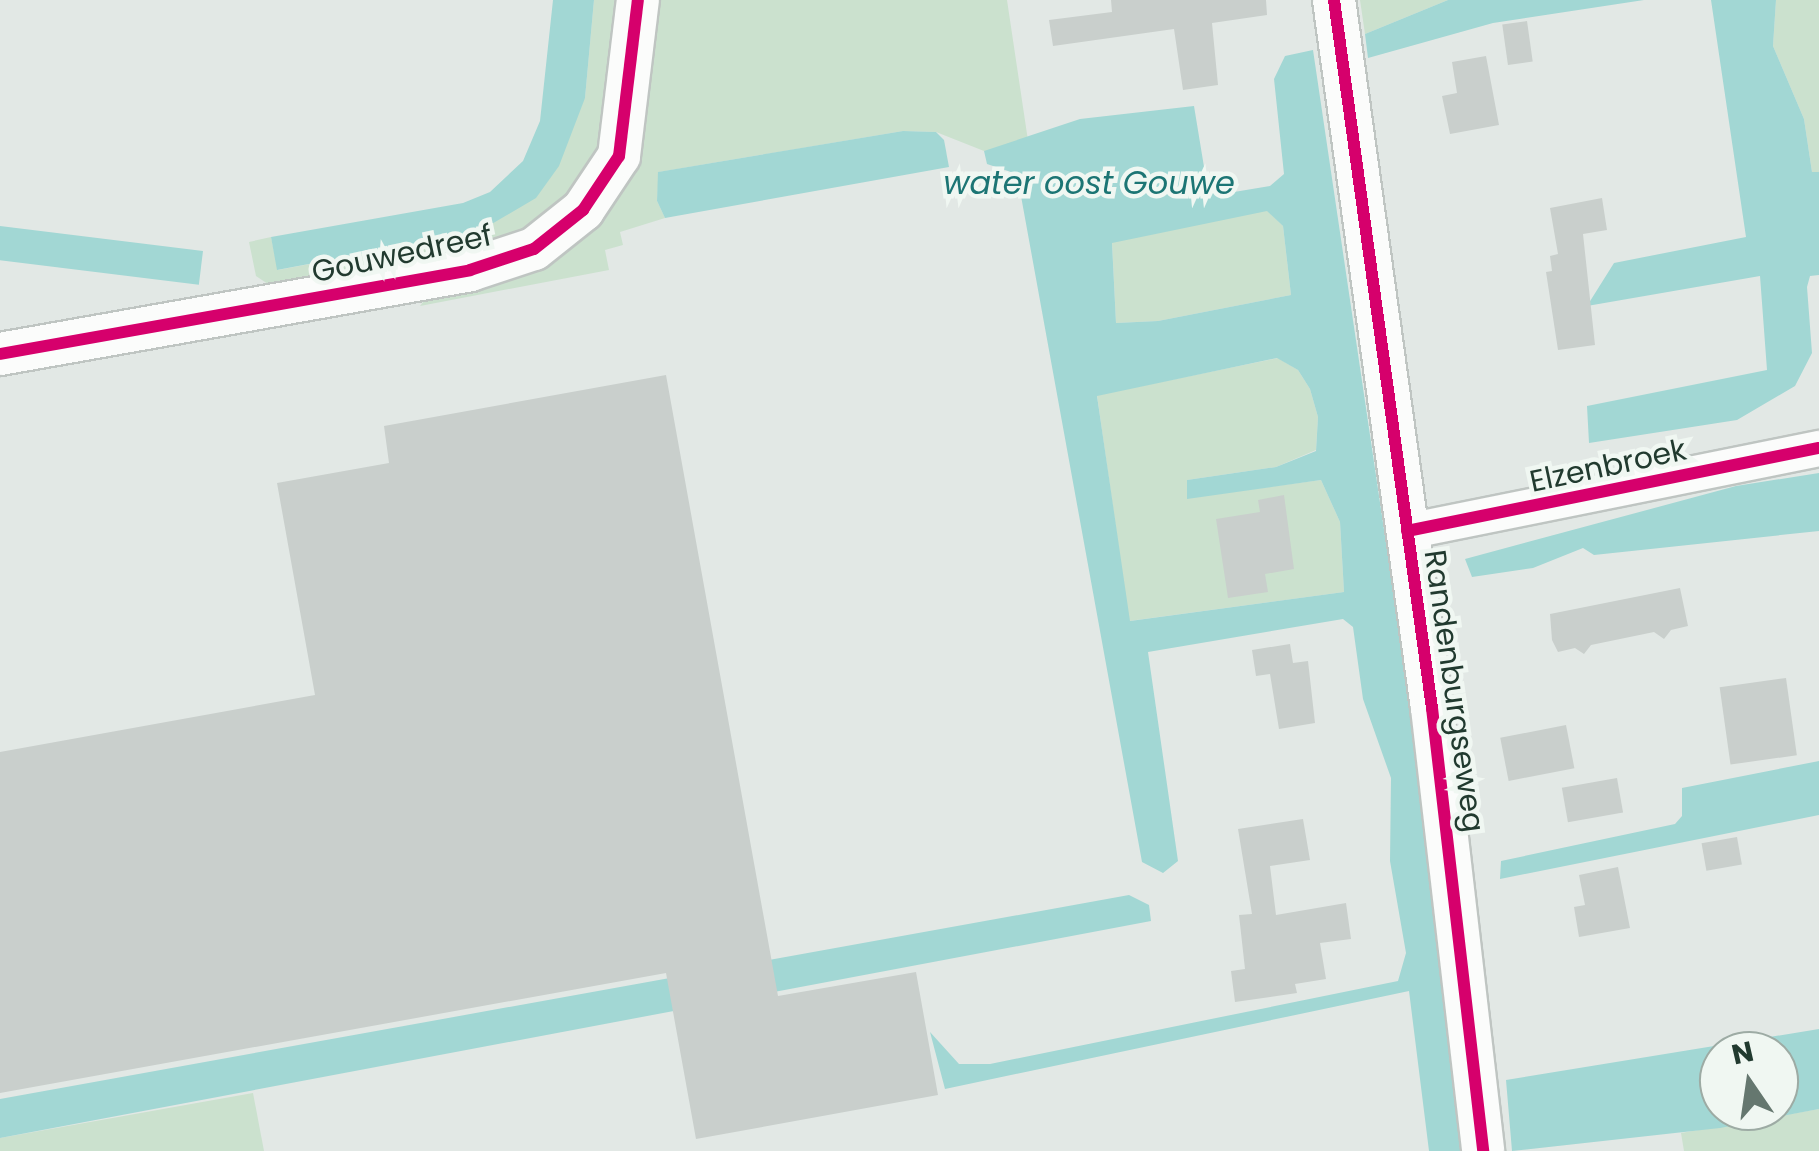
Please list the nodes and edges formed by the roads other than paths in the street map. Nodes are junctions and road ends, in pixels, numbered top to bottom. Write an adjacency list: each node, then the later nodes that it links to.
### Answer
1 (638, 0): 3 (street, Gouwedreef)
2 (1334, 0): 5 (street, Randenburgseweg)
3 (0, 354)
4 (1819, 448): 5 (street, Elzenbroek)
5 (1407, 531): 6 (street, Randenburgseweg)
6 (1484, 1151)

